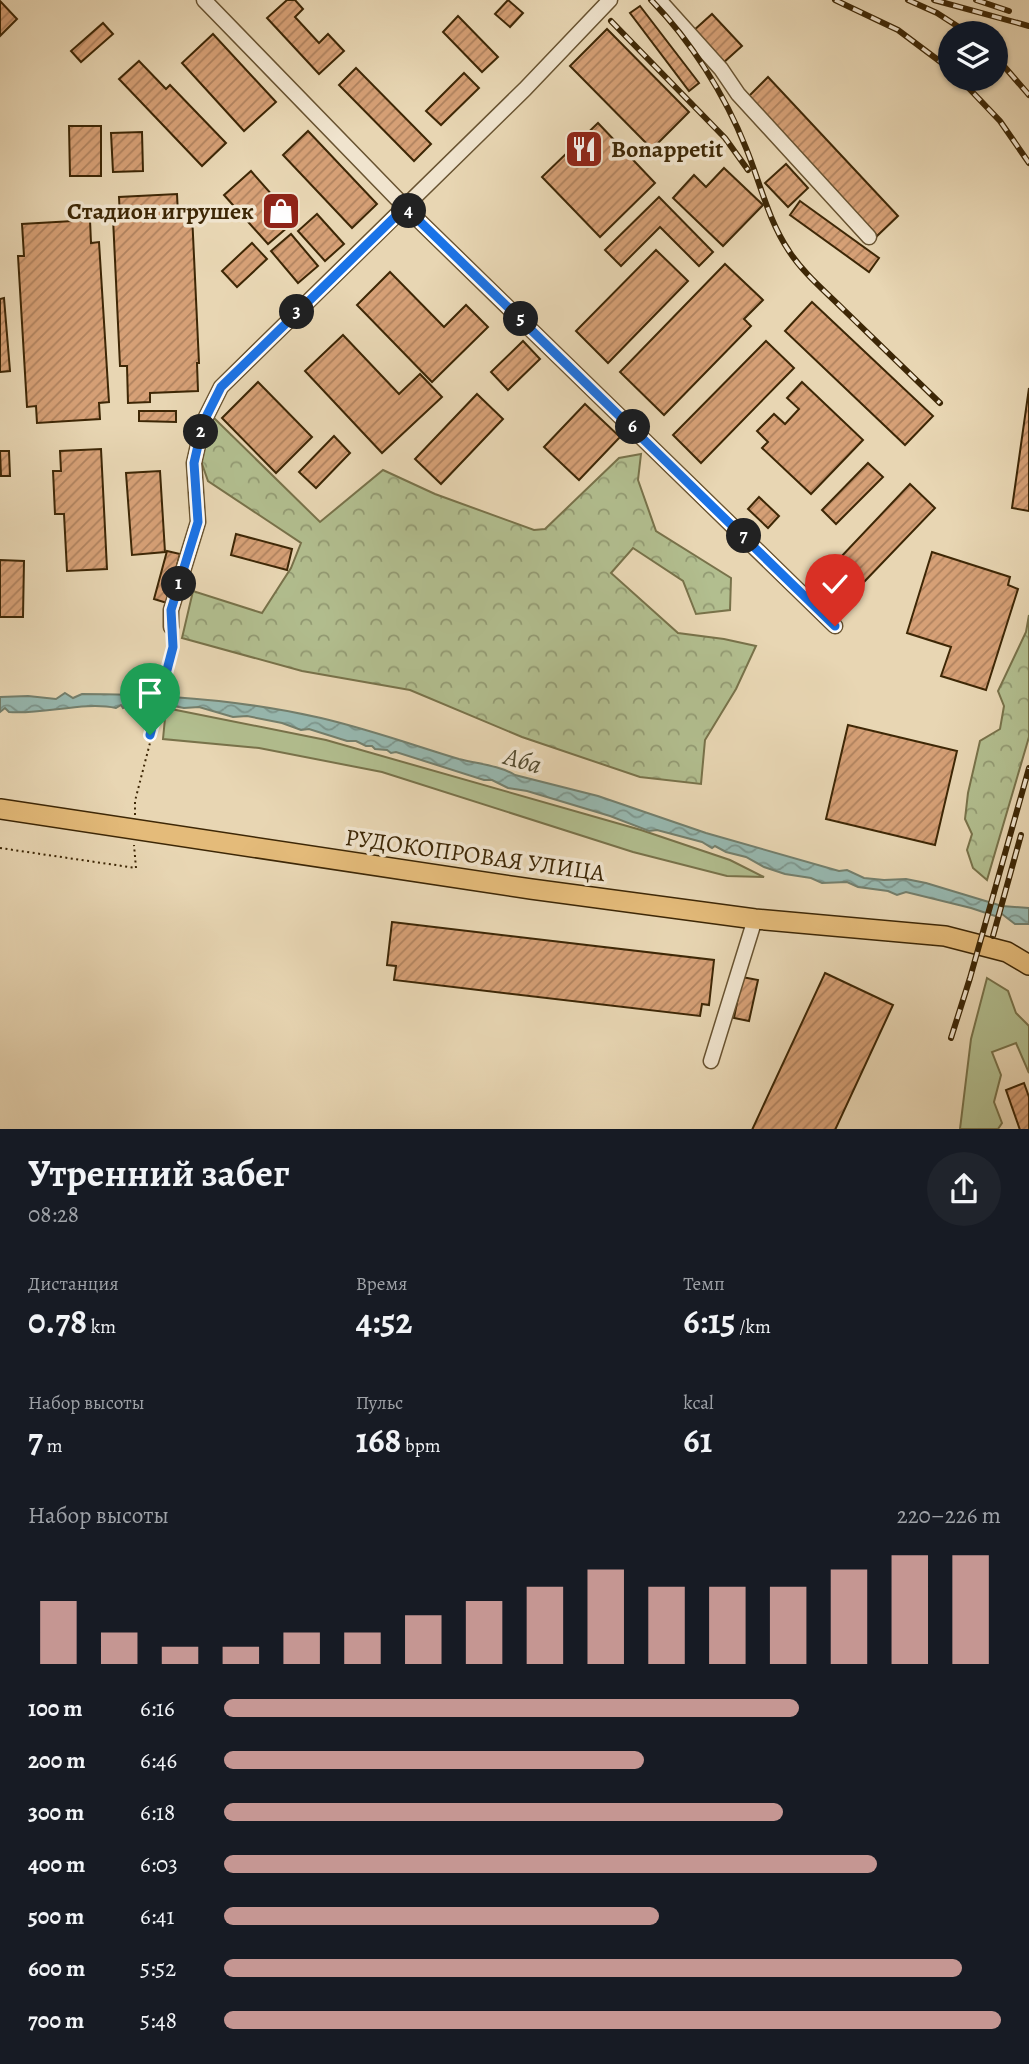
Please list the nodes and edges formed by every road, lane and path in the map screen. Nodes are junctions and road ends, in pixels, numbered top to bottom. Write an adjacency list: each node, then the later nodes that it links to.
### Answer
1 (204, 0): 4 (street)
2 (610, 0): 4 (street)
3 (659, 0): 5 (street)
4 (405, 207): 6 (street); 7 (street)
5 (869, 237)
6 (835, 626)
7 (171, 627): 8 (path)
8 (145, 761)
9 (0, 809): 10 (main road, РУДОКОПРОВАЯ УЛИЦА)
10 (755, 919): 11 (main road, РУДОКОПРОВАЯ УЛИЦА); 12 (street)
11 (1029, 965)
12 (711, 1061)

